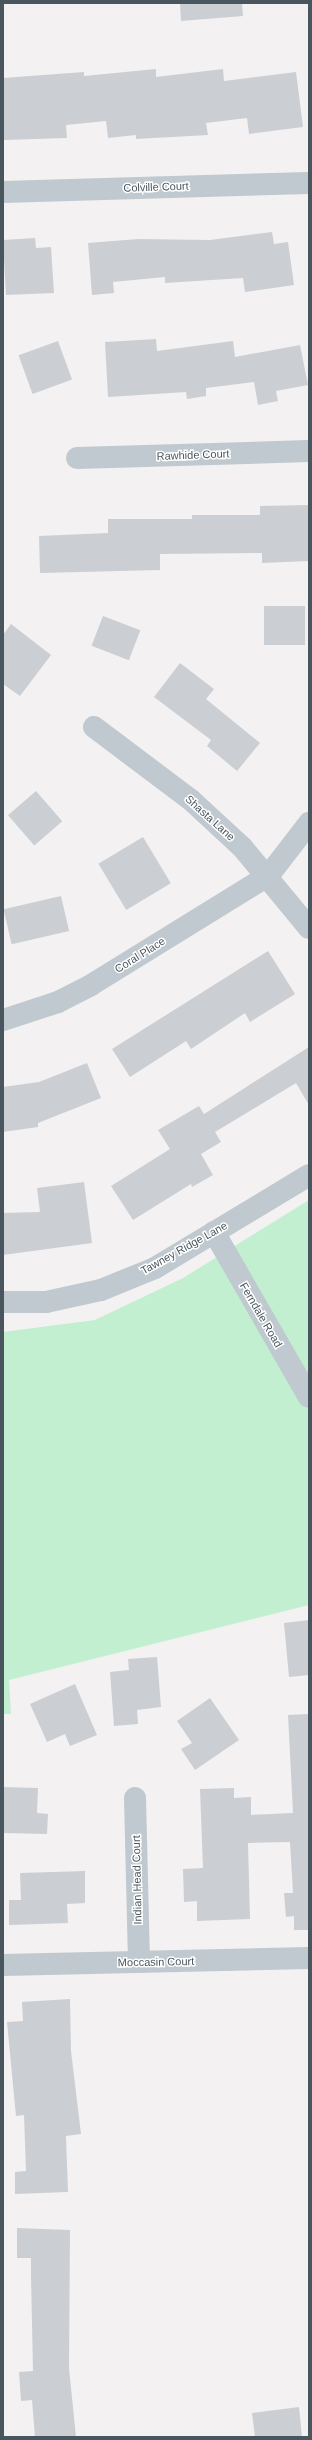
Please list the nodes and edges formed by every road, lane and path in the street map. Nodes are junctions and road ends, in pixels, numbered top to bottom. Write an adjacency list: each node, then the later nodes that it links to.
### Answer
1 (309, 183): 2 (street, Colville Court)
2 (3, 192)
3 (309, 451): 4 (street, Rawhide Court)
4 (76, 458)
5 (94, 727): 7 (street, Shasta Lane)
6 (309, 823): 7 (street)
7 (269, 875): 8 (street, Shasta Lane); 9 (street, Coral Place)
8 (309, 928)
9 (3, 1020)
10 (309, 1175): 11 (street, Tawney Ridge Lane)
11 (214, 1232): 12 (street, Tawney Ridge Lane); 13 (street, Ferndale Road)
12 (3, 1302)
13 (309, 1397)
14 (135, 1798): 16 (street, Indian Head Court)
15 (309, 1958): 16 (street, Moccasin Court)
16 (139, 1962): 17 (street, Moccasin Court)
17 (3, 1965)

